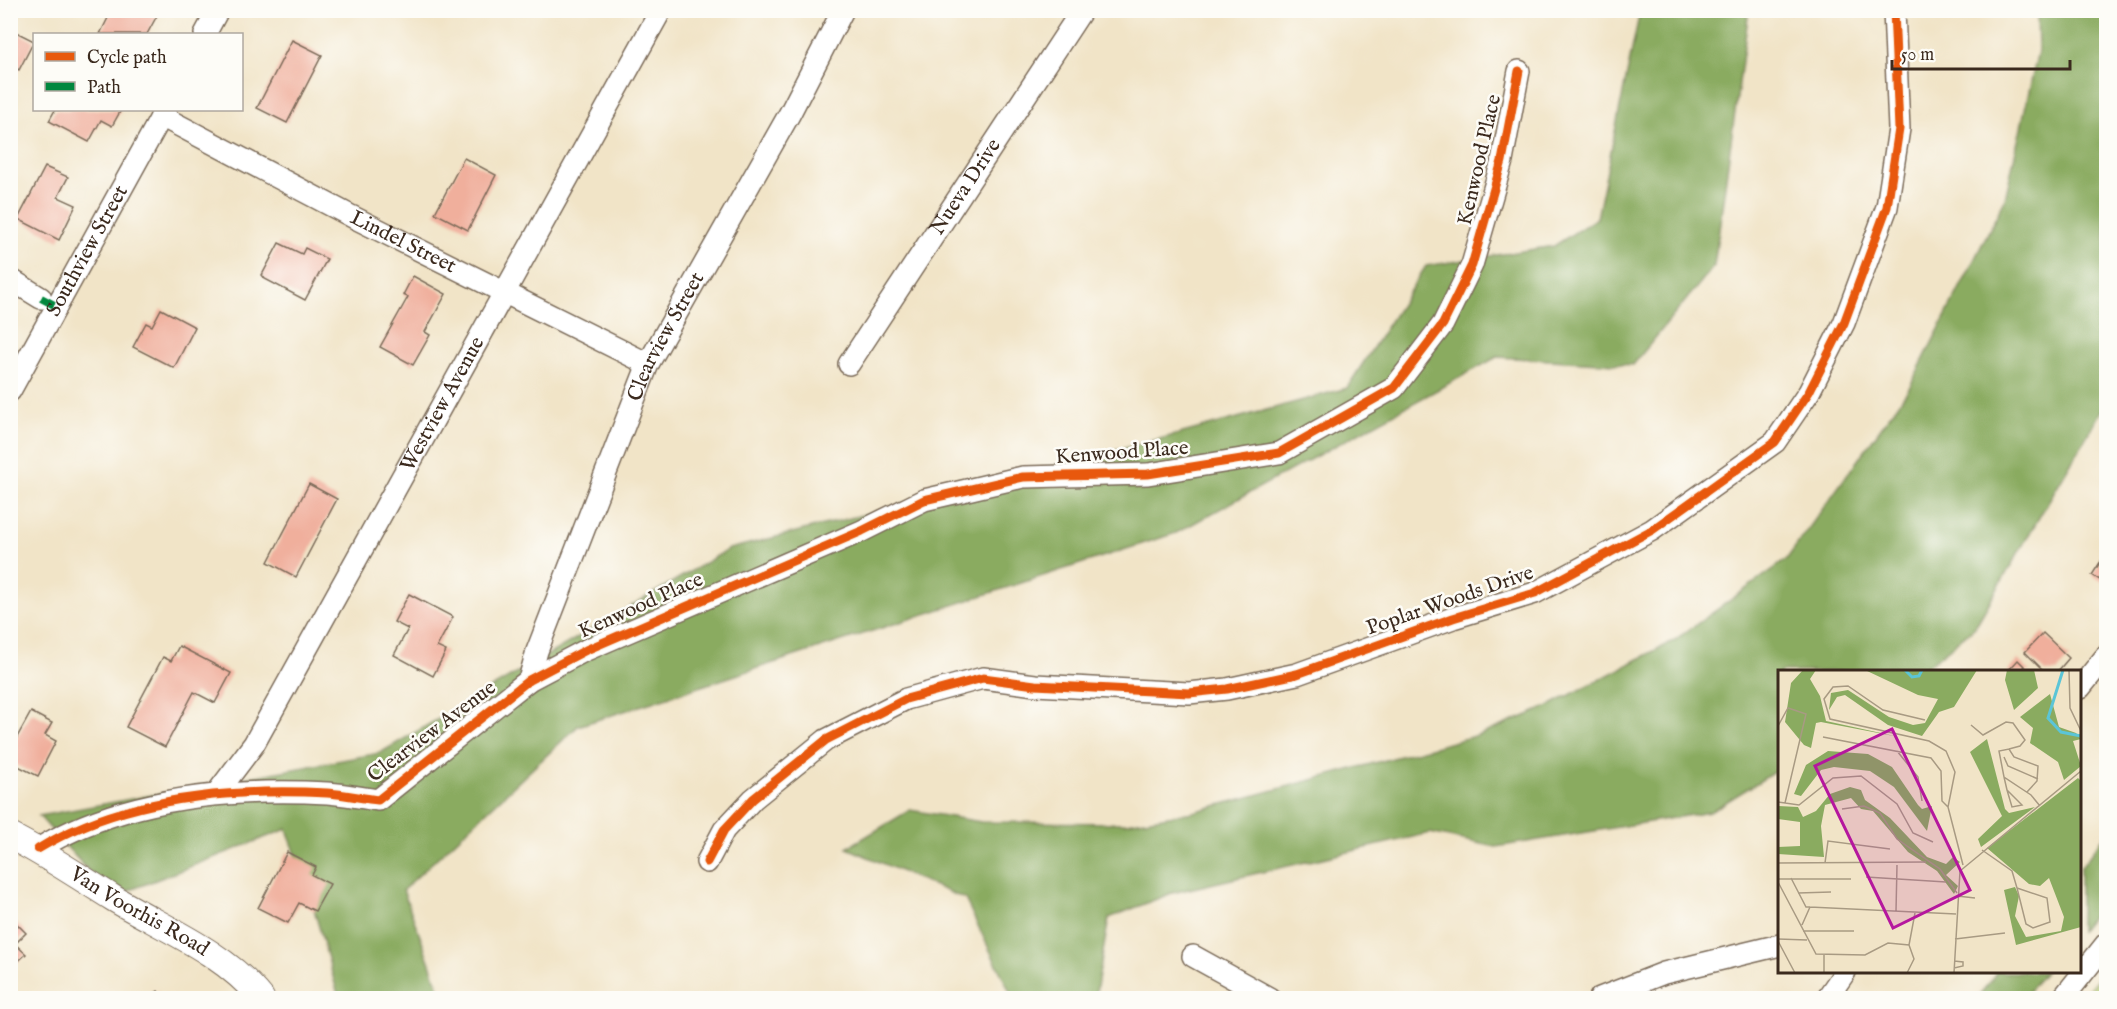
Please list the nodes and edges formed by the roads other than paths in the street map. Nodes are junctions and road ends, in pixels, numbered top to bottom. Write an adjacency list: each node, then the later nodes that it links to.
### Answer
1 (218, 10): 6 (street)
2 (661, 10): 10 (street, Westview Avenue)
3 (843, 10): 12 (street, Clearview Street)
4 (1082, 10): 13 (street, Nueva Drive)
5 (1894, 10): 21 (street, Poplar Woods Drive)
6 (206, 33)
7 (1519, 71): 16 (street, Kenwood Place)
8 (163, 113): 10 (street, Lindel Street); 14 (street, Southview Street)
9 (10, 279): 11 (street)
10 (504, 290): 12 (street, Lindel Street); 18 (street, Westview Avenue)
11 (41, 298)
12 (648, 364): 16 (street, Clearview Street)
13 (849, 364)
14 (10, 391)
15 (2106, 656): 17 (street)
16 (529, 680): 18 (street, Clearview Avenue)
17 (2081, 686)
18 (217, 793): 20 (street, Clearview Avenue)
19 (11, 836): 20 (street, Van Voorhis Road)
20 (38, 849): 26 (street, Van Voorhis Road)
21 (706, 862)
22 (2106, 944): 30 (street)
23 (1778, 945): 28 (street)
24 (1193, 956): 27 (street)
25 (1844, 973): 29 (street)
26 (261, 999)
27 (1269, 999)
28 (1600, 999)
29 (1827, 999)
30 (2063, 999)

